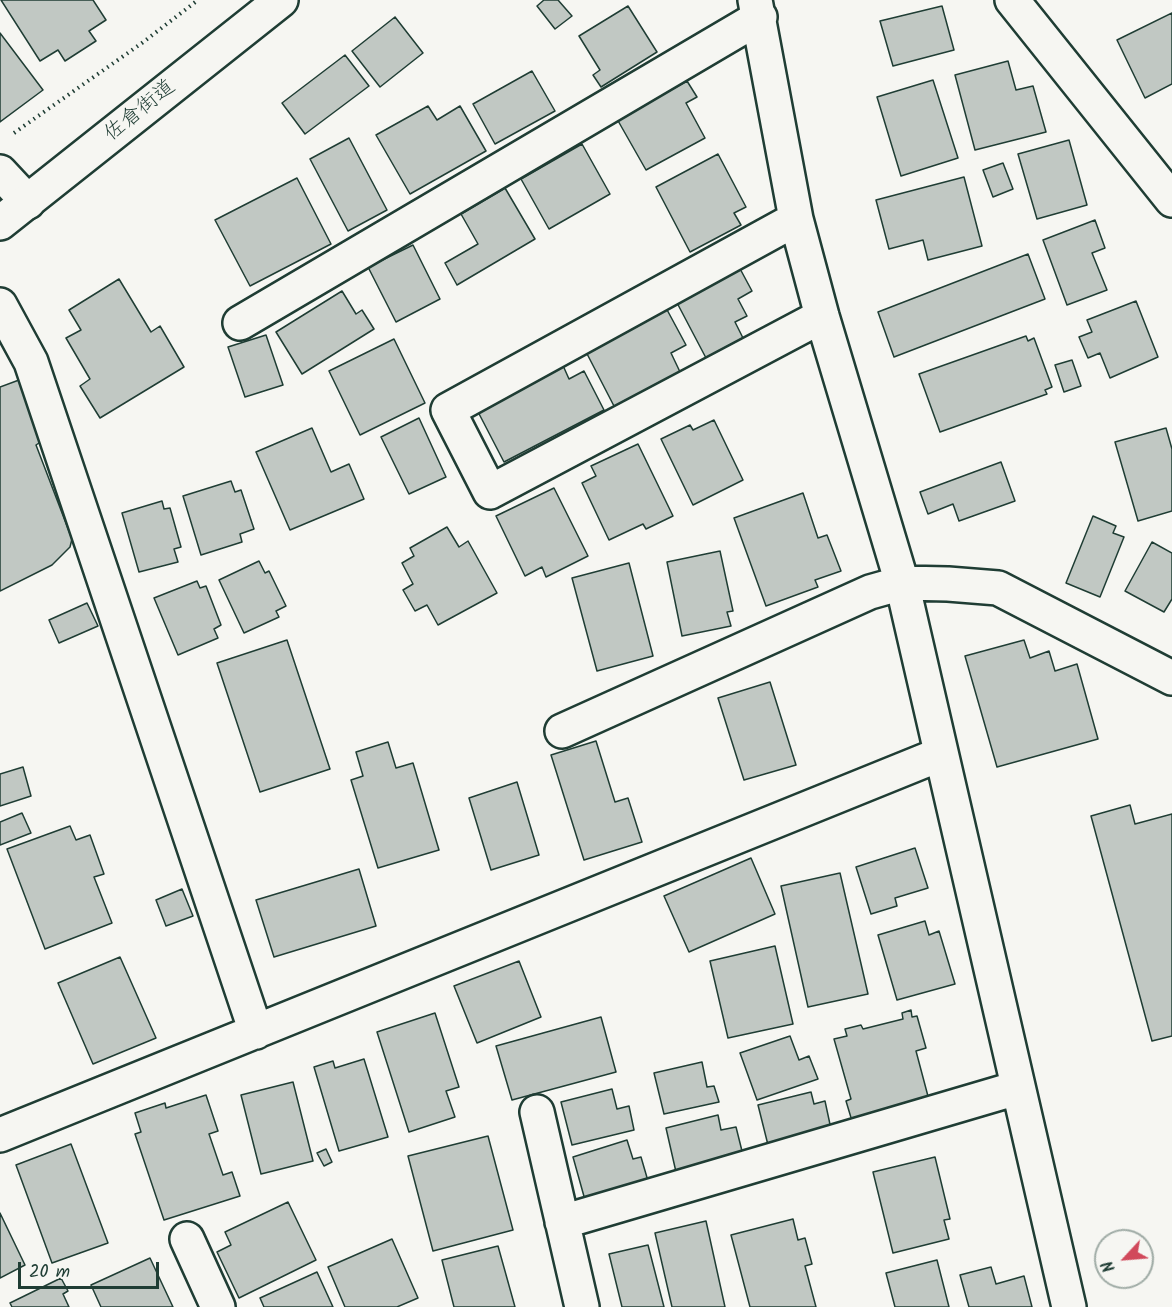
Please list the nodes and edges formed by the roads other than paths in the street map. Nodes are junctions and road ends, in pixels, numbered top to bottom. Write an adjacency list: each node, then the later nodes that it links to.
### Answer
1 (281, 0): 6 (street, 佐倉街道)
2 (1012, 0): 5 (street)
3 (758, 9): 7 (street); 11 (street)
4 (0, 172): 6 (street)
5 (1172, 200)
6 (28, 202): 8 (street, 佐倉街道)
7 (796, 219): 10 (street); 10 (street)
8 (0, 223)
9 (0, 304): 16 (street)
10 (822, 316): 12 (street)
11 (240, 323)
12 (902, 583): 13 (street); 14 (street); 15 (street)
13 (1172, 678)
14 (562, 731)
15 (941, 754): 16 (street); 17 (street)
16 (256, 1032): 19 (street)
17 (1017, 1088): 20 (street); 24 (street)
18 (537, 1112): 20 (street)
19 (0, 1135)
20 (562, 1222): 23 (street)
21 (187, 1239): 22 (street)
22 (218, 1307)
23 (582, 1307)
24 (1069, 1307)

